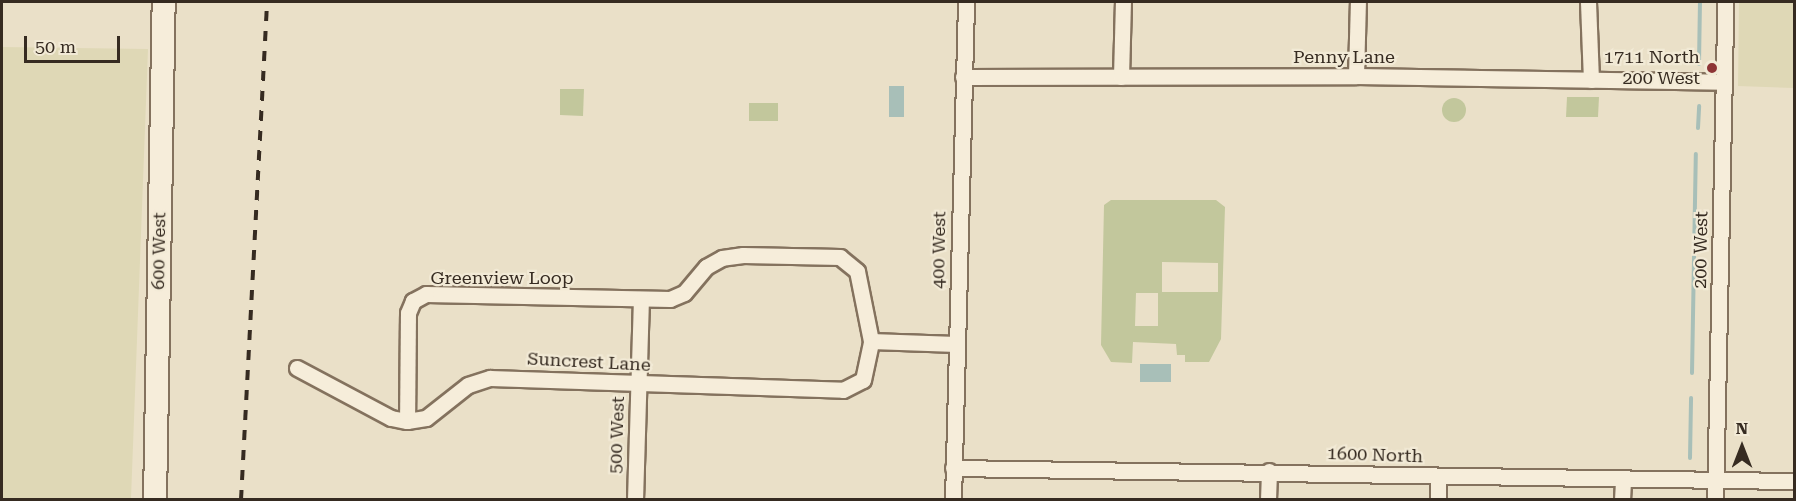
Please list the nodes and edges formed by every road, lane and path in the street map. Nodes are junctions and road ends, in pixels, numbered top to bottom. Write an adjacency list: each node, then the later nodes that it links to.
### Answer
1 (164, 2): 24 (street, 600 West)
2 (966, 2): 8 (street, 400 West)
3 (1123, 2): 9 (street)
4 (1358, 2): 7 (street)
5 (1588, 2): 10 (street)
6 (1725, 2): 11 (street, 200 West)
7 (1356, 76): 9 (street, Penny Lane); 10 (street, Penny Lane)
8 (963, 77): 9 (street, Penny Lane); 14 (street, 400 West)
9 (1121, 77)
10 (1591, 80): 11 (street, Penny Lane)
11 (1724, 82): 21 (street, 200 West)
12 (641, 299): 13 (street, Greenview Loop); 16 (street, 500 West); 17 (street, Greenview Loop)
13 (871, 341): 14 (street); 16 (street, Suncrest Lane)
14 (956, 344): 18 (street, 400 West)
15 (297, 368): 17 (street)
16 (638, 385): 17 (street, Suncrest Lane); 25 (street, 500 West)
17 (407, 421)
18 (953, 468): 19 (street, 1600 North); 26 (street, 400 West)
19 (1269, 471): 20 (street, 1600 North); 27 (street)
20 (1438, 476): 22 (street, 1600 North); 28 (street)
21 (1715, 479): 22 (street, 1600 North); 23 (street, 1600 North); 30 (street, 200 West)
22 (1623, 480): 29 (street)
23 (1794, 481)
24 (154, 500)
25 (635, 500)
26 (953, 500)
27 (1268, 500)
28 (1438, 500)
29 (1622, 500)
30 (1715, 500)

